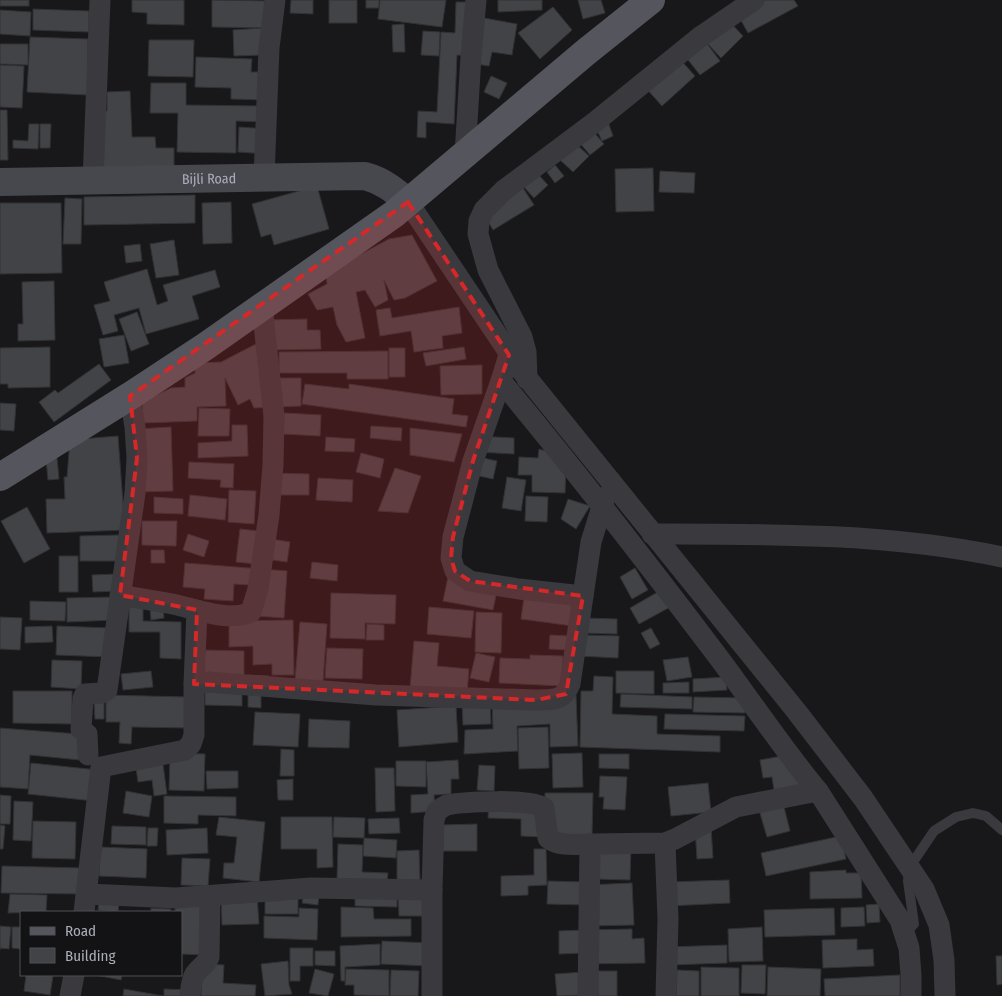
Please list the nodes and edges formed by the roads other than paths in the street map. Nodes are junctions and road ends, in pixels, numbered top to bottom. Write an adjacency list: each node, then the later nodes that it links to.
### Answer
1 (100, 0): 8 (street)
2 (274, 0): 7 (street)
3 (476, 0): 6 (street)
4 (651, 0): 6 (main road)
5 (754, 0): 13 (street)
6 (465, 154): 10 (main road)
7 (264, 178): 8 (street, Bijli Road); 10 (street, Bijli Road)
8 (93, 181): 9 (street, Bijli Road)
9 (0, 182)
10 (408, 202): 11 (main road); 12 (street)
11 (262, 306): 15 (main road); 23 (street)
12 (509, 356): 13 (street); 14 (street)
13 (528, 379): 17 (street)
14 (501, 381): 18 (street); 22 (street)
15 (130, 396): 16 (main road); 21 (street)
16 (0, 477)
17 (611, 480): 18 (street); 19 (street)
18 (602, 508): 22 (street); 26 (street)
19 (652, 534): 20 (street); 30 (street)
20 (1002, 557)
21 (120, 595): 23 (street); 25 (street)
22 (583, 596): 24 (street)
23 (196, 610): 24 (street)
24 (194, 684): 33 (street)
25 (88, 755)
26 (818, 791): 28 (street); 34 (street)
27 (1002, 830): 30 (lane)
28 (665, 843): 29 (street); 40 (street)
29 (590, 844): 31 (street); 39 (street)
30 (909, 868): 34 (lane); 42 (street)
31 (432, 890): 32 (street); 38 (street)
32 (210, 896): 33 (street); 37 (street)
33 (86, 903)
34 (904, 935): 41 (street)
35 (74, 976): 36 (street)
36 (70, 996)
37 (190, 996)
38 (432, 996)
39 (588, 996)
40 (666, 996)
41 (912, 996)
42 (945, 996)

